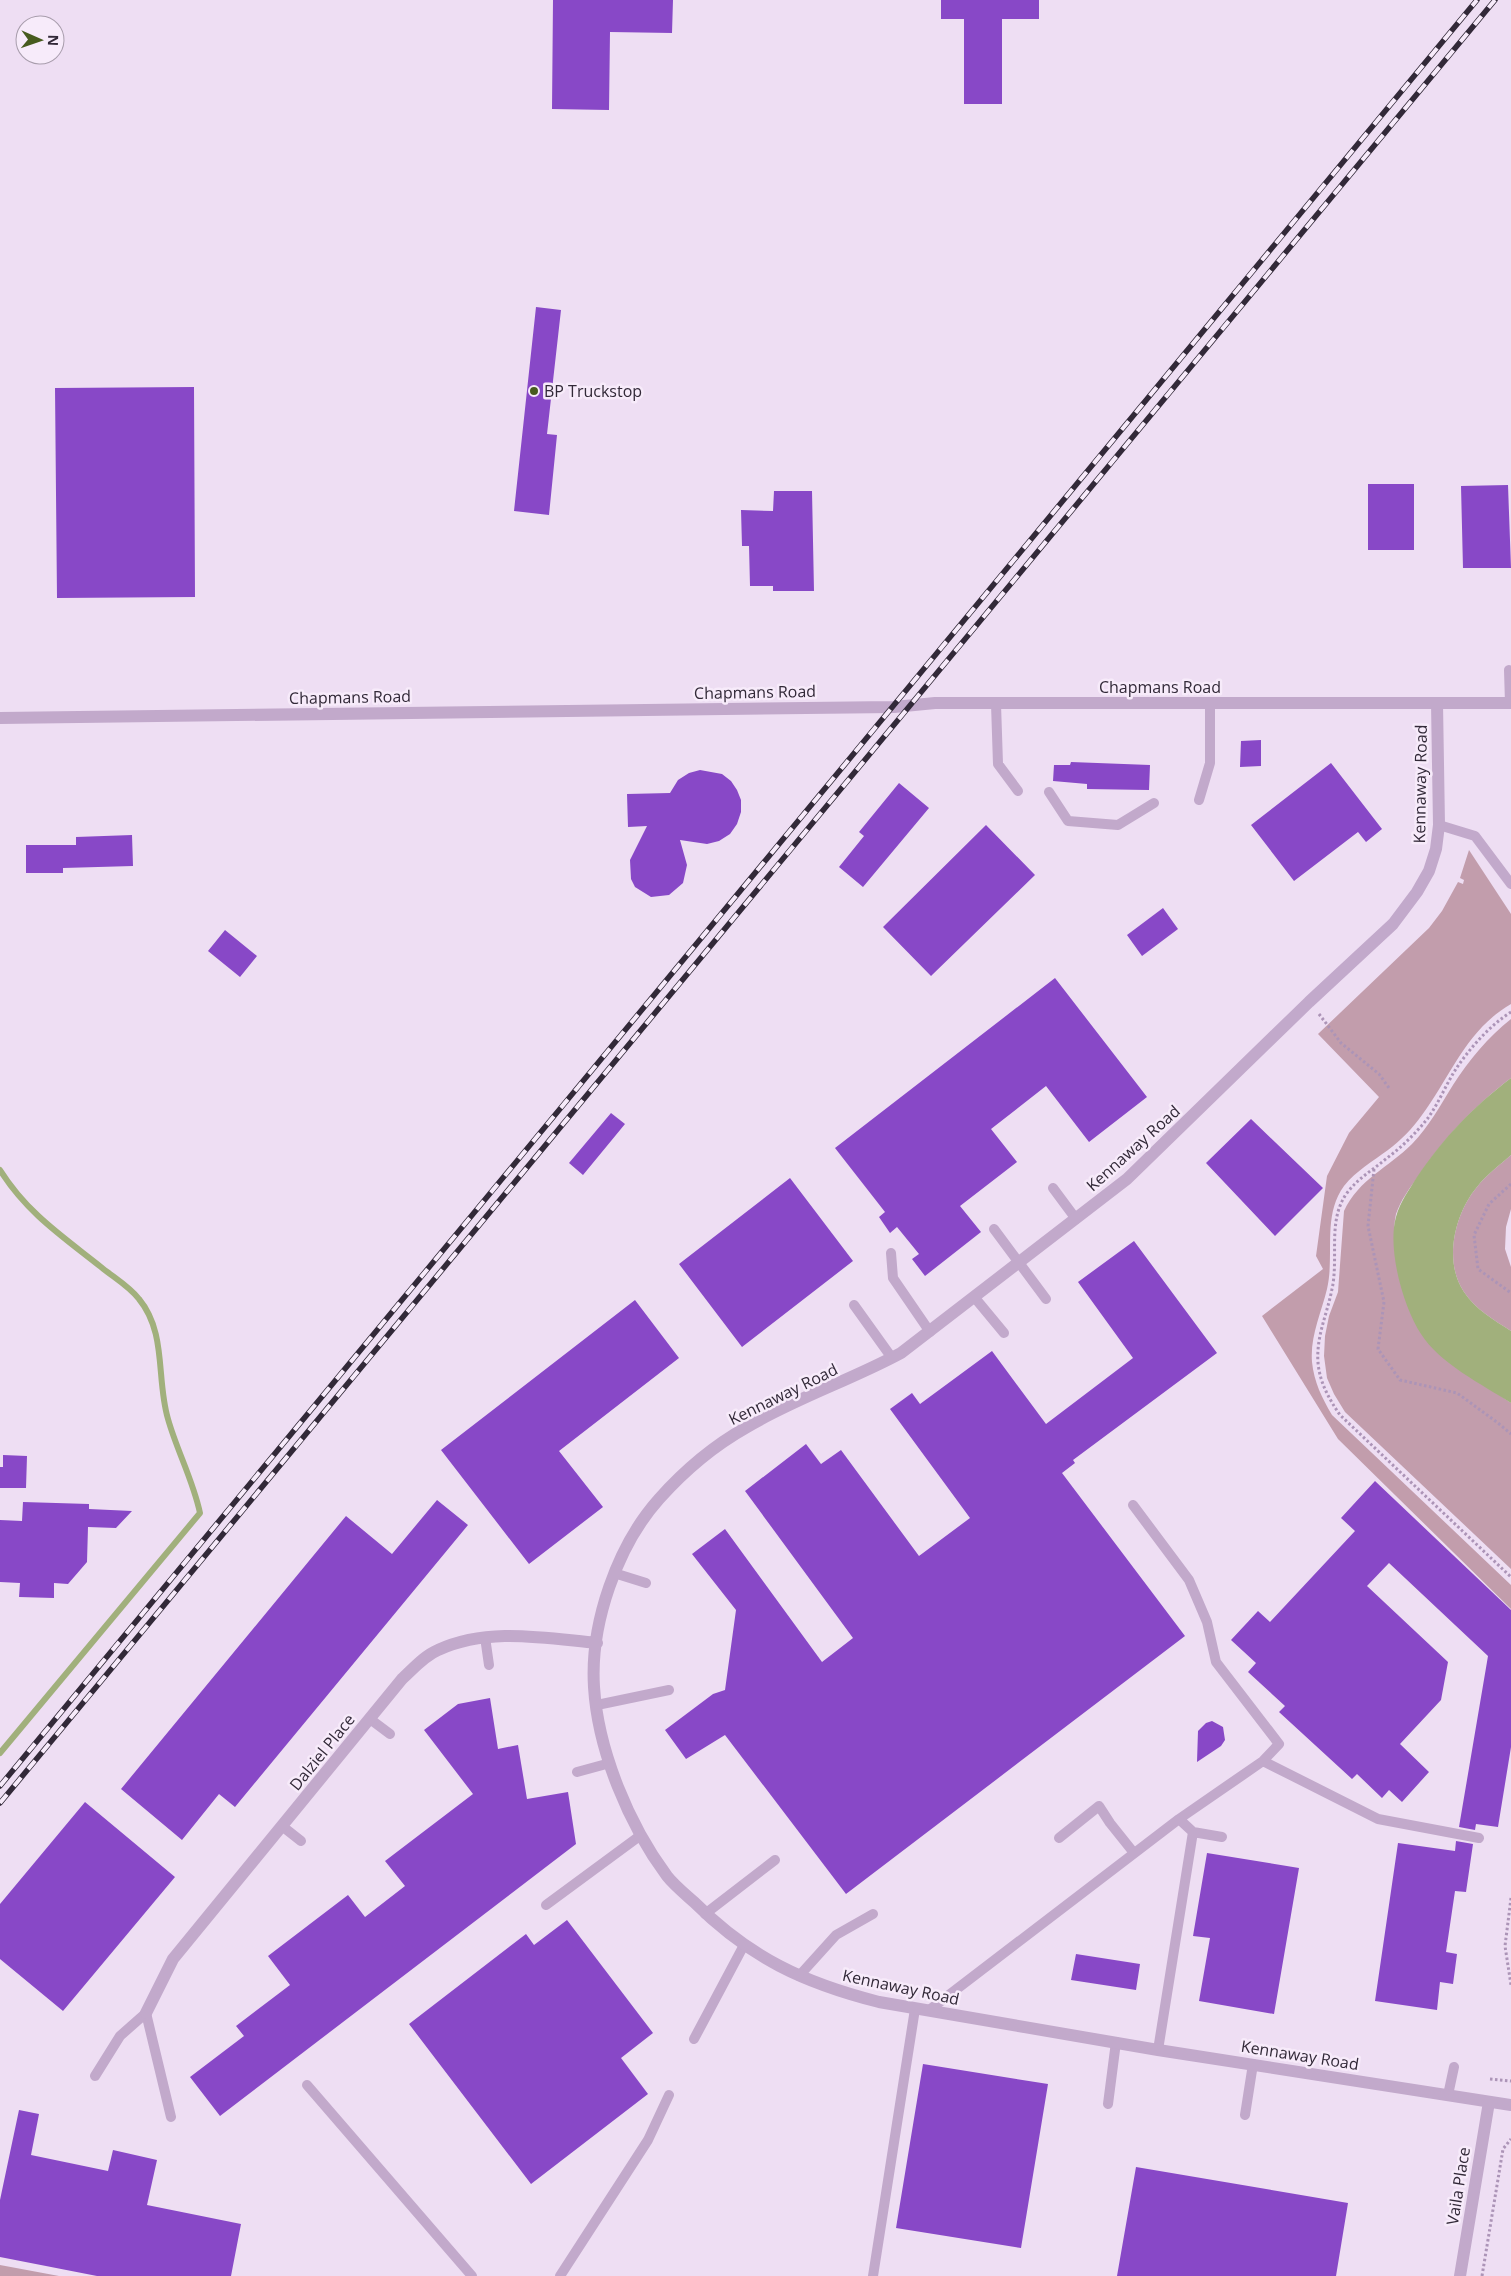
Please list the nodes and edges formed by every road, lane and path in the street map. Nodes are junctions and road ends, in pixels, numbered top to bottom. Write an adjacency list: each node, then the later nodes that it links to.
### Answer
1 (1509, 670): 3 (lane)
2 (1437, 702): 3 (street, Chapmans Road); 5 (street, Chapmans Road); 11 (street, Kennaway Road)
3 (1510, 703)
4 (996, 704): 5 (street, Chapmans Road); 6 (street, Chapmans Road); 7 (lane)
5 (1210, 704): 9 (lane)
6 (0, 718)
7 (1018, 791)
8 (1049, 792): 10 (lane)
9 (1199, 800)
10 (1154, 803)
11 (1439, 825): 12 (lane); 13 (street, Kennaway Road)
12 (1511, 884)
13 (1309, 1002): 15 (path); 19 (street, Kennaway Road)
14 (1511, 1012): 16 (path)
15 (1389, 1088)
16 (1374, 1168): 30 (path); 33 (path)
17 (1511, 1184): 23 (path)
18 (1053, 1188): 19 (lane)
19 (1076, 1219): 22 (street, Kennaway Road)
20 (994, 1229): 22 (lane)
21 (892, 1253): 27 (lane)
22 (1020, 1264): 24 (street, Kennaway Road); 25 (lane)
23 (1511, 1294)
24 (975, 1298): 27 (street, Kennaway Road); 28 (lane)
25 (1046, 1299)
26 (854, 1305): 29 (lane)
27 (930, 1332): 29 (street, Kennaway Road)
28 (1004, 1333)
29 (892, 1358): 32 (street, Kennaway Road)
30 (1511, 1434)
31 (1133, 1505): 42 (lane)
32 (614, 1573): 34 (lane); 36 (street, Kennaway Road)
33 (1511, 1577)
34 (646, 1583)
35 (485, 1637): 36 (street, Dalziel Place); 37 (lane); 40 (street, Dalziel Place)
36 (597, 1643): 39 (street, Kennaway Road)
37 (489, 1665)
38 (669, 1690): 39 (lane)
39 (597, 1705): 43 (street, Kennaway Road)
40 (370, 1719): 41 (lane); 46 (street, Dalziel Place)
41 (390, 1734)
42 (1263, 1761): 45 (lane); 51 (lane)
43 (610, 1763): 44 (lane); 48 (street, Kennaway Road)
44 (578, 1772)
45 (1179, 1819): 47 (lane); 53 (lane)
46 (282, 1826): 52 (lane); 64 (street, Dalziel Place)
47 (1193, 1832): 49 (lane); 67 (lane)
48 (641, 1835): 56 (lane); 57 (street, Kennaway Road)
49 (1222, 1837)
50 (1059, 1838): 53 (lane)
51 (1479, 1838)
52 (301, 1841)
53 (1134, 1854): 63 (lane)
54 (775, 1860): 57 (lane)
55 (1511, 1898): 61 (path)
56 (546, 1904)
57 (705, 1914): 59 (street, Kennaway Road)
58 (873, 1914): 60 (lane)
59 (744, 1945): 60 (street, Kennaway Road); 65 (lane)
60 (799, 1976): 62 (street, Kennaway Road)
61 (1511, 1985)
62 (915, 2009): 63 (street, Kennaway Road); 84 (lane)
63 (928, 2011): 66 (street, Kennaway Road)
64 (146, 2013): 70 (lane); 80 (lane)
65 (694, 2039)
66 (1116, 2042): 67 (street, Kennaway Road); 77 (lane)
67 (1158, 2050): 68 (street, Kennaway Road)
68 (1253, 2064): 75 (street, Kennaway Road); 79 (lane)
69 (1454, 2067): 75 (lane)
70 (95, 2076)
71 (1490, 2079): 72 (path)
72 (1511, 2080)
73 (307, 2085): 82 (lane)
74 (669, 2095): 83 (lane)
75 (1448, 2095): 76 (street, Kennaway Road)
76 (1488, 2102): 78 (street, Kennaway Road); 85 (street, Vaila Place)
77 (1108, 2104)
78 (1511, 2105)
79 (1245, 2115)
80 (171, 2117)
81 (1511, 2139): 86 (path)
82 (472, 2276)
83 (560, 2276)
84 (873, 2276)
85 (1460, 2276)
86 (1482, 2276)

